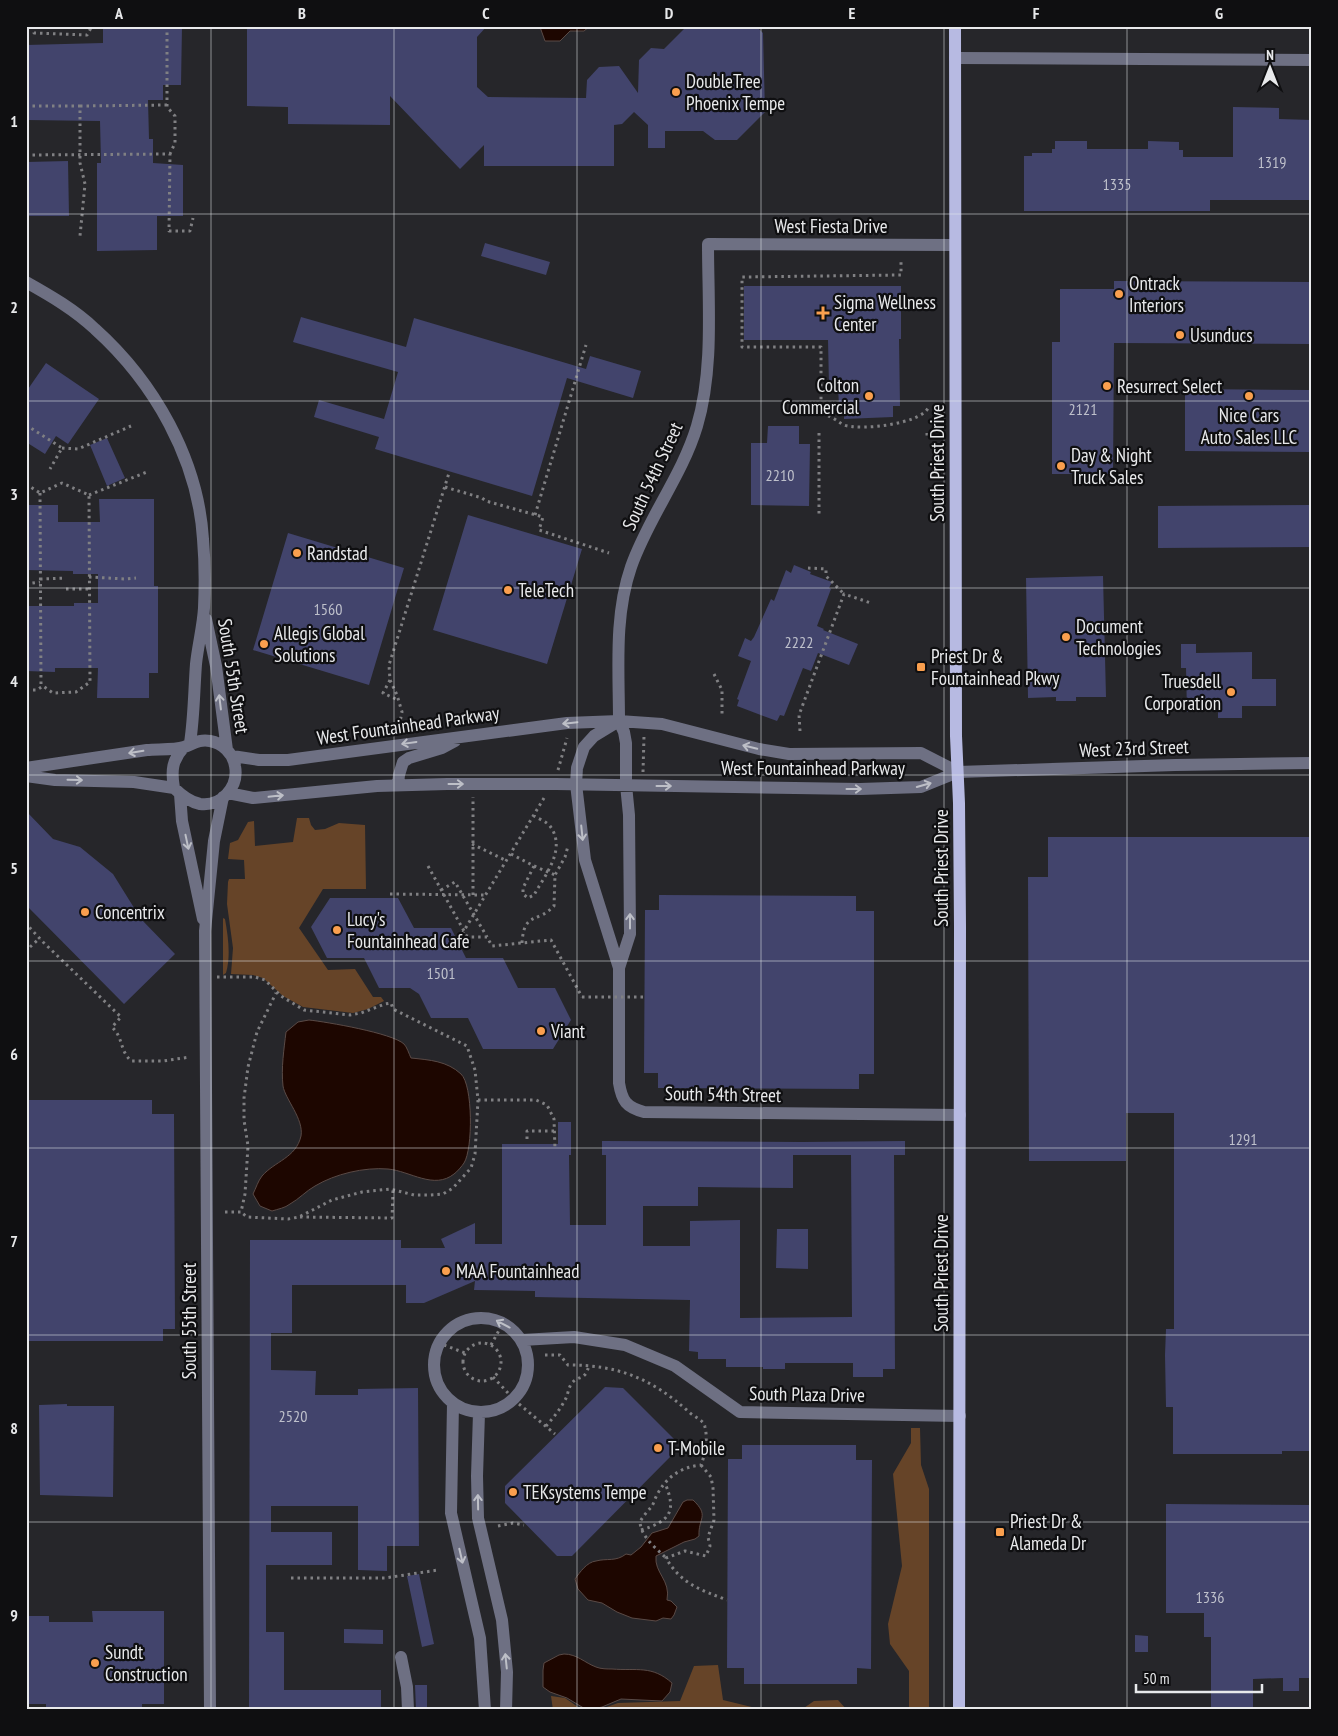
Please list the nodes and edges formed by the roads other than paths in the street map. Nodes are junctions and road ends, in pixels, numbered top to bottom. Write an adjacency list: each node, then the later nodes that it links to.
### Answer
1 (955, 26): 2 (main road, South Priest Drive)
2 (955, 58): 3 (street); 5 (main road, South Priest Drive)
3 (1312, 60)
4 (708, 244): 5 (street, West Fiesta Drive); 8 (street, South 54th Street)
5 (954, 245): 14 (main road, South Priest Drive)
6 (26, 282): 7 (street, South 55th Street)
7 (204, 608): 10 (street, South 55th Street); 11 (street, South 55th Street, one-way to 7)
8 (619, 721): 9 (street, West Fountainhead Parkway, one-way to 9); 14 (street, West Fountainhead Parkway, one-way to 8); 16 (street); 18 (street)
9 (466, 736): 11 (street, West Fountainhead Parkway, one-way to 11); 17 (street)
10 (187, 745): 11 (street); 13 (street, one-way to 13); 19 (street)
11 (229, 753): 20 (street)
12 (1312, 763): 14 (street, West 23rd Street)
13 (26, 768)
14 (958, 772): 18 (street, West Fountainhead Parkway, one-way to 14); 23 (main road, South Priest Drive)
15 (26, 776): 19 (street, one-way to 19)
16 (576, 784): 17 (street, West Fountainhead Parkway, one-way to 16); 18 (street, West Fountainhead Parkway); 22 (street, South 54th Street, one-way to 22)
17 (398, 785): 20 (street, West Fountainhead Parkway, one-way to 17)
18 (626, 785): 22 (street, South 54th Street, one-way to 18)
19 (177, 791): 20 (street); 21 (street, South 55th Street, one-way to 21)
20 (226, 795): 21 (street, South 55th Street)
21 (205, 931): 29 (street, South 55th Street)
22 (619, 968): 23 (street, South 54th Street)
23 (960, 1115): 27 (main road, South Priest Drive)
24 (522, 1340): 25 (street); 26 (street); 27 (street, South Plaza Drive)
25 (453, 1404): 26 (street); 31 (street, one-way to 31)
26 (479, 1412): 32 (street, one-way to 26)
27 (960, 1416): 33 (main road, South Priest Drive)
28 (401, 1657): 30 (street)
29 (210, 1710)
30 (408, 1710)
31 (485, 1710)
32 (506, 1710)
33 (959, 1710)

